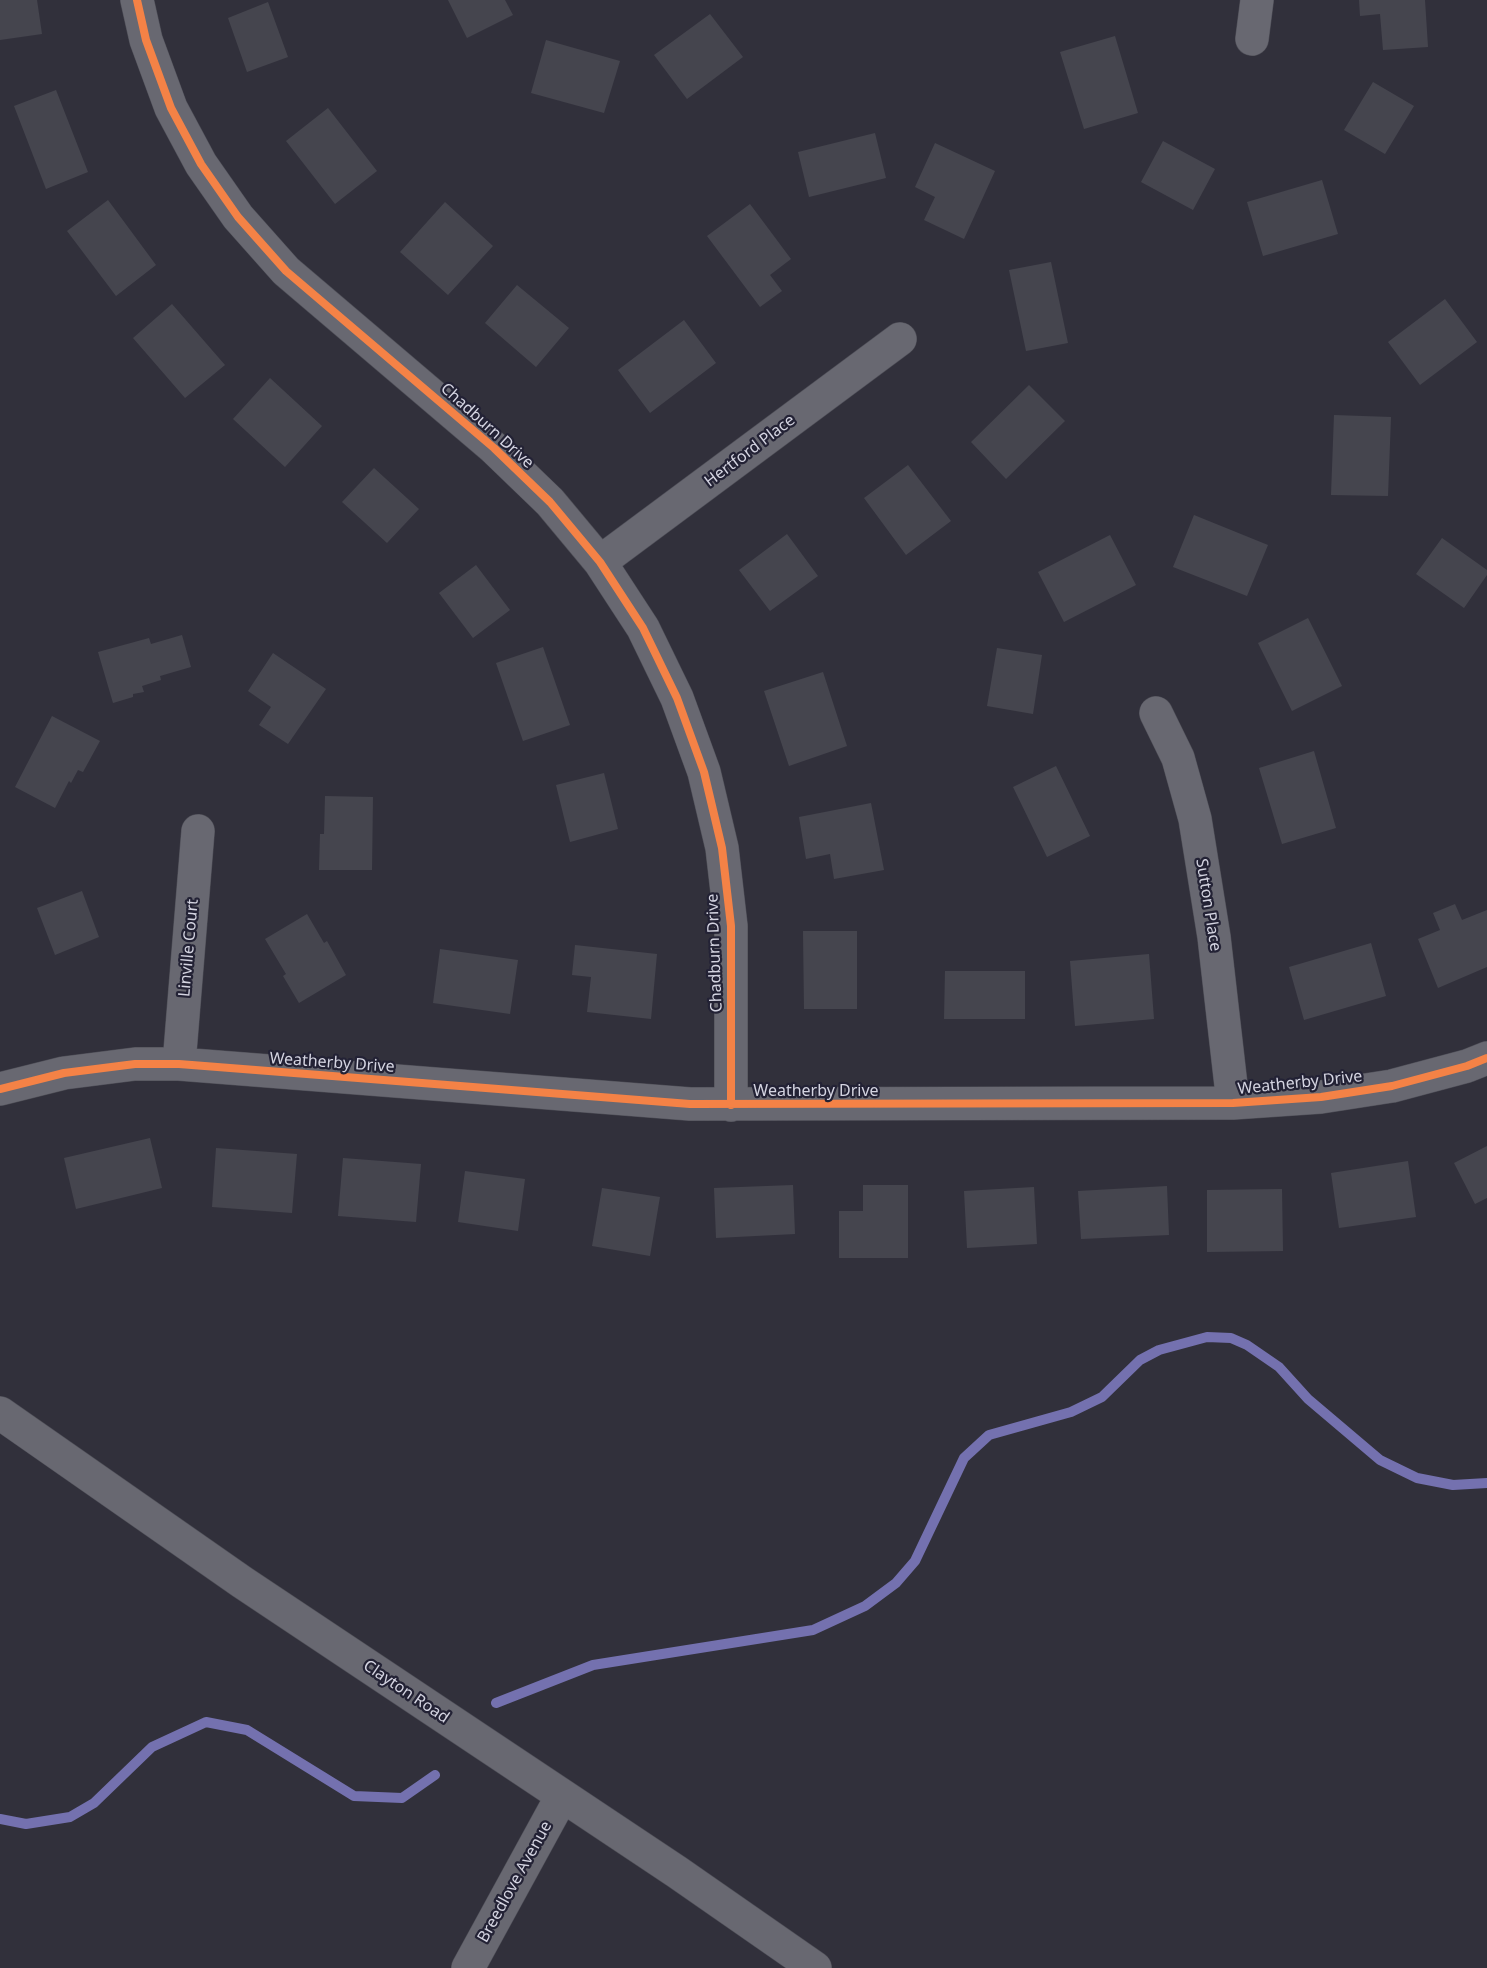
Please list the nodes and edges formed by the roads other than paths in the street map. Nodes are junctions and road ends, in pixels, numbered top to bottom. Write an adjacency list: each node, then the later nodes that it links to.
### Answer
1 (137, 0): 5 (street, Chadburn Drive)
2 (1257, 0): 3 (street)
3 (1252, 39)
4 (900, 339): 5 (street, Hertford Place)
5 (600, 562): 12 (street, Chadburn Drive)
6 (1156, 713): 11 (street, Sutton Place)
7 (198, 831): 9 (street, Linville Court)
8 (1487, 1058): 11 (street, Weatherby Drive)
9 (179, 1064): 10 (street, Weatherby Drive); 12 (street, Weatherby Drive)
10 (0, 1089)
11 (1233, 1103): 12 (street, Weatherby Drive)
12 (730, 1105)
13 (0, 1413): 14 (street, Clayton Road)
14 (562, 1796): 15 (street, Breedlove Avenue); 16 (street, Clayton Road)
15 (468, 1968)
16 (814, 1968)

